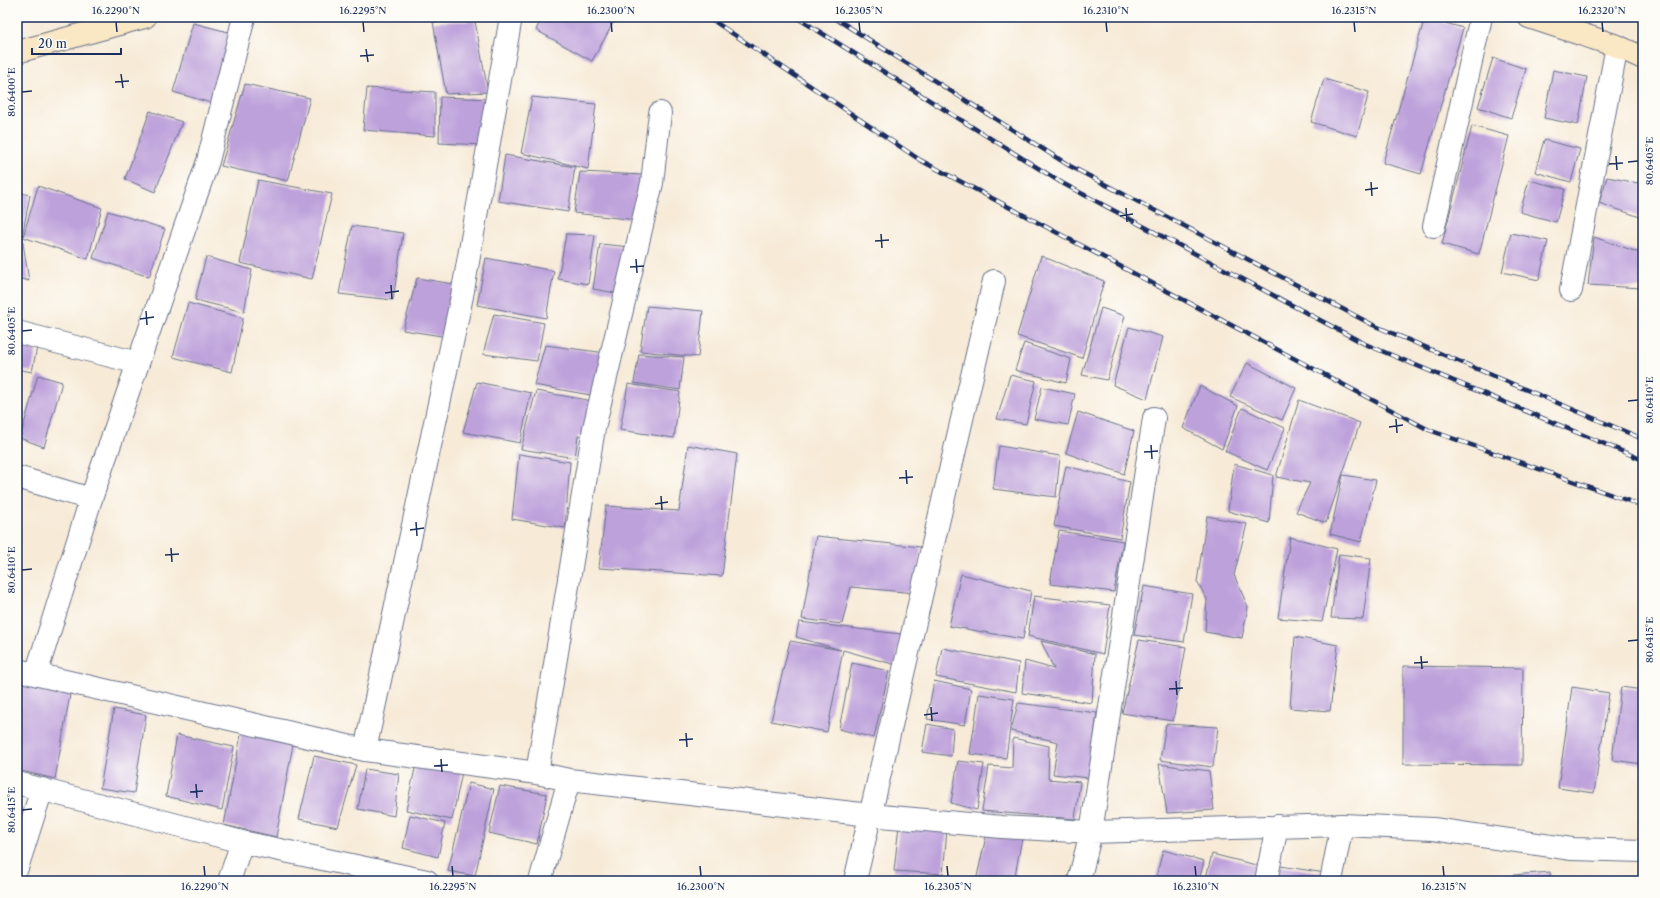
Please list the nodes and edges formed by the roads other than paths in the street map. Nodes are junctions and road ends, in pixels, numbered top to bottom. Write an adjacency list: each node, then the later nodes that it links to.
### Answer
1 (145, 17): 7 (main road)
2 (244, 17): 14 (street)
3 (511, 17): 19 (street)
4 (1481, 17): 10 (street)
5 (1529, 17): 6 (main road)
6 (1617, 46): 8 (main road); 12 (street)
7 (17, 52)
8 (1643, 58)
9 (660, 113): 20 (street)
10 (1434, 226)
11 (994, 281): 24 (street)
12 (1571, 290)
13 (17, 332): 14 (street)
14 (138, 363): 17 (street)
15 (1154, 418): 27 (street)
16 (17, 477): 17 (street)
17 (91, 499): 18 (street)
18 (26, 672): 19 (street)
19 (364, 750): 20 (street)
20 (537, 773): 21 (street)
21 (569, 780): 24 (street); 34 (street)
22 (17, 783): 23 (street)
23 (42, 789): 28 (street); 30 (street)
24 (870, 815): 27 (street); 35 (street)
25 (1342, 825): 26 (street); 29 (street); 38 (street)
26 (1277, 826): 27 (street); 37 (street)
27 (1091, 832): 36 (street)
28 (242, 842): 31 (street); 32 (street)
29 (1643, 852)
30 (17, 868)
31 (351, 873): 33 (street)
32 (229, 881)
33 (427, 881)
34 (540, 881)
35 (855, 881)
36 (1079, 881)
37 (1266, 881)
38 (1331, 881)

